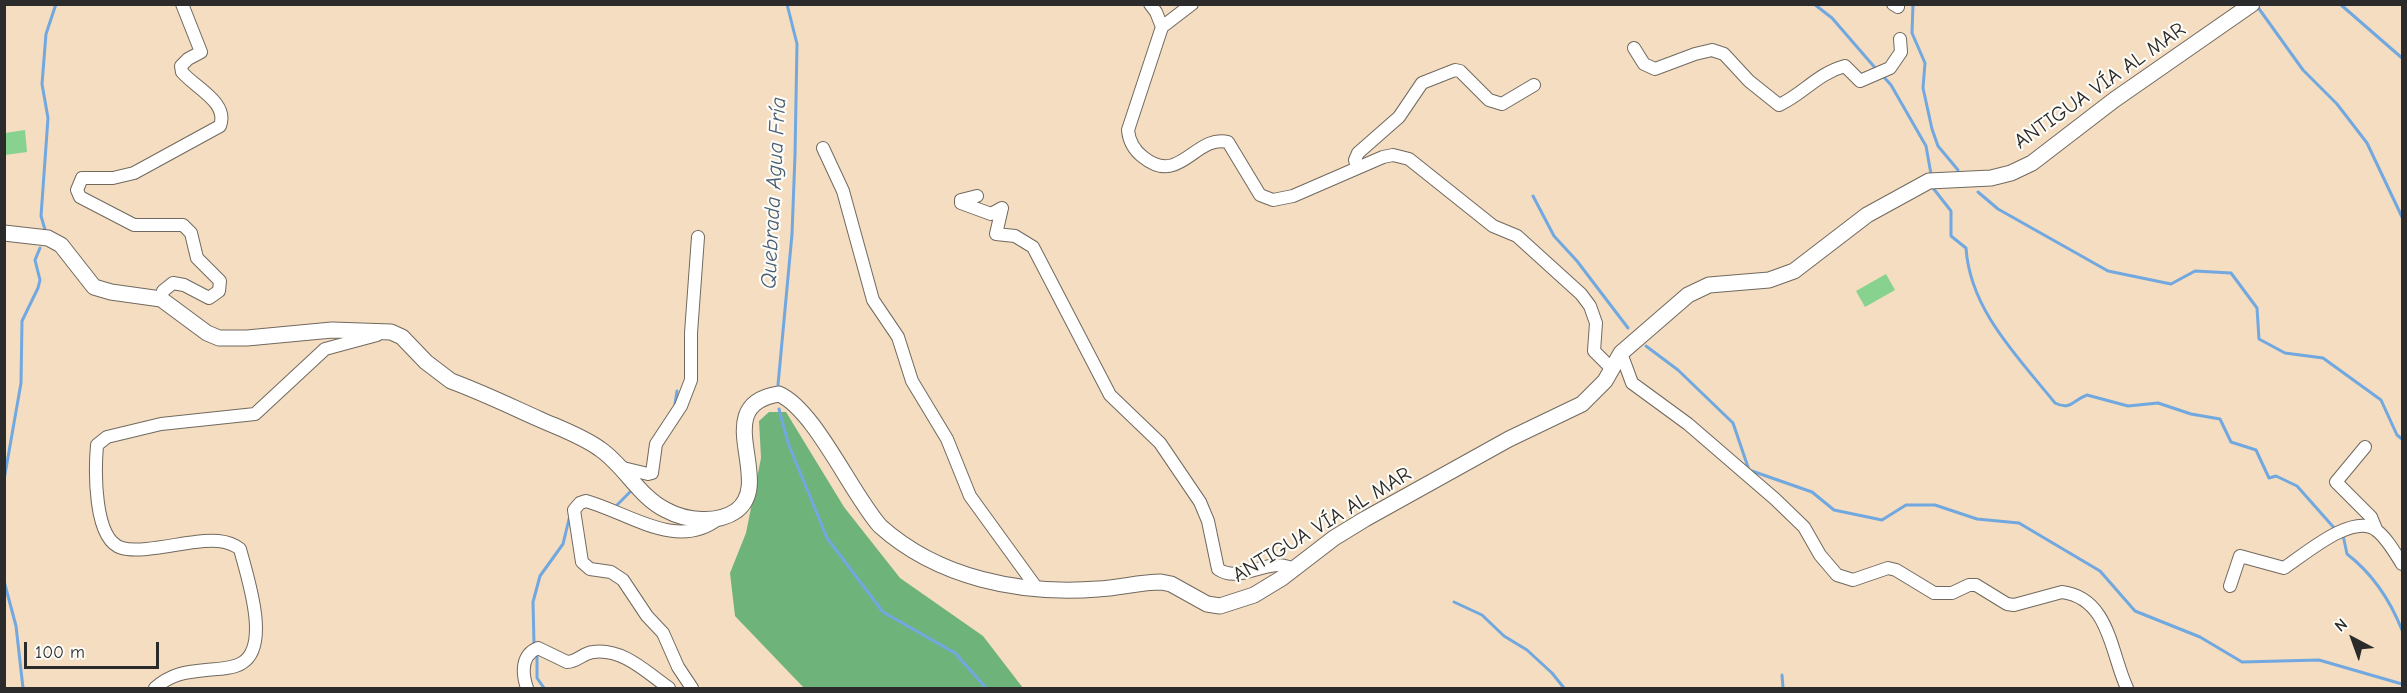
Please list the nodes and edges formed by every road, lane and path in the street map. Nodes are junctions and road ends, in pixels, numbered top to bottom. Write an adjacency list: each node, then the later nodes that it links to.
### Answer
1 (182, 4): 14 (street)
2 (1150, 4): 5 (street)
3 (1192, 4): 5 (street)
4 (2250, 6): 16 (main road, ANTIGUA VÍA AL MAR)
5 (1162, 27): 10 (street)
6 (1900, 39): 7 (street)
7 (1634, 48)
8 (1534, 85): 10 (street)
9 (823, 148): 25 (street)
10 (1357, 168): 17 (street)
11 (977, 196): 23 (street)
12 (4, 233): 14 (main road)
13 (699, 237): 19 (street)
14 (161, 299): 15 (main road)
15 (391, 332): 19 (main road); 26 (street)
16 (1621, 353): 17 (main road, ANTIGUA VÍA AL MAR); 30 (street)
17 (1612, 369): 23 (main road, ANTIGUA VÍA AL MAR)
18 (2365, 447): 21 (street)
19 (623, 468): 20 (main road)
20 (718, 519): 25 (main road, ANTIGUA VÍA AL MAR); 29 (street)
21 (2376, 529): 22 (street); 24 (street)
22 (2403, 564)
23 (1293, 569): 25 (main road, ANTIGUA VÍA AL MAR)
24 (2230, 586)
25 (1036, 587)
26 (155, 688)
27 (527, 688): 28 (street)
28 (669, 688)
29 (692, 688)
30 (2127, 688)

